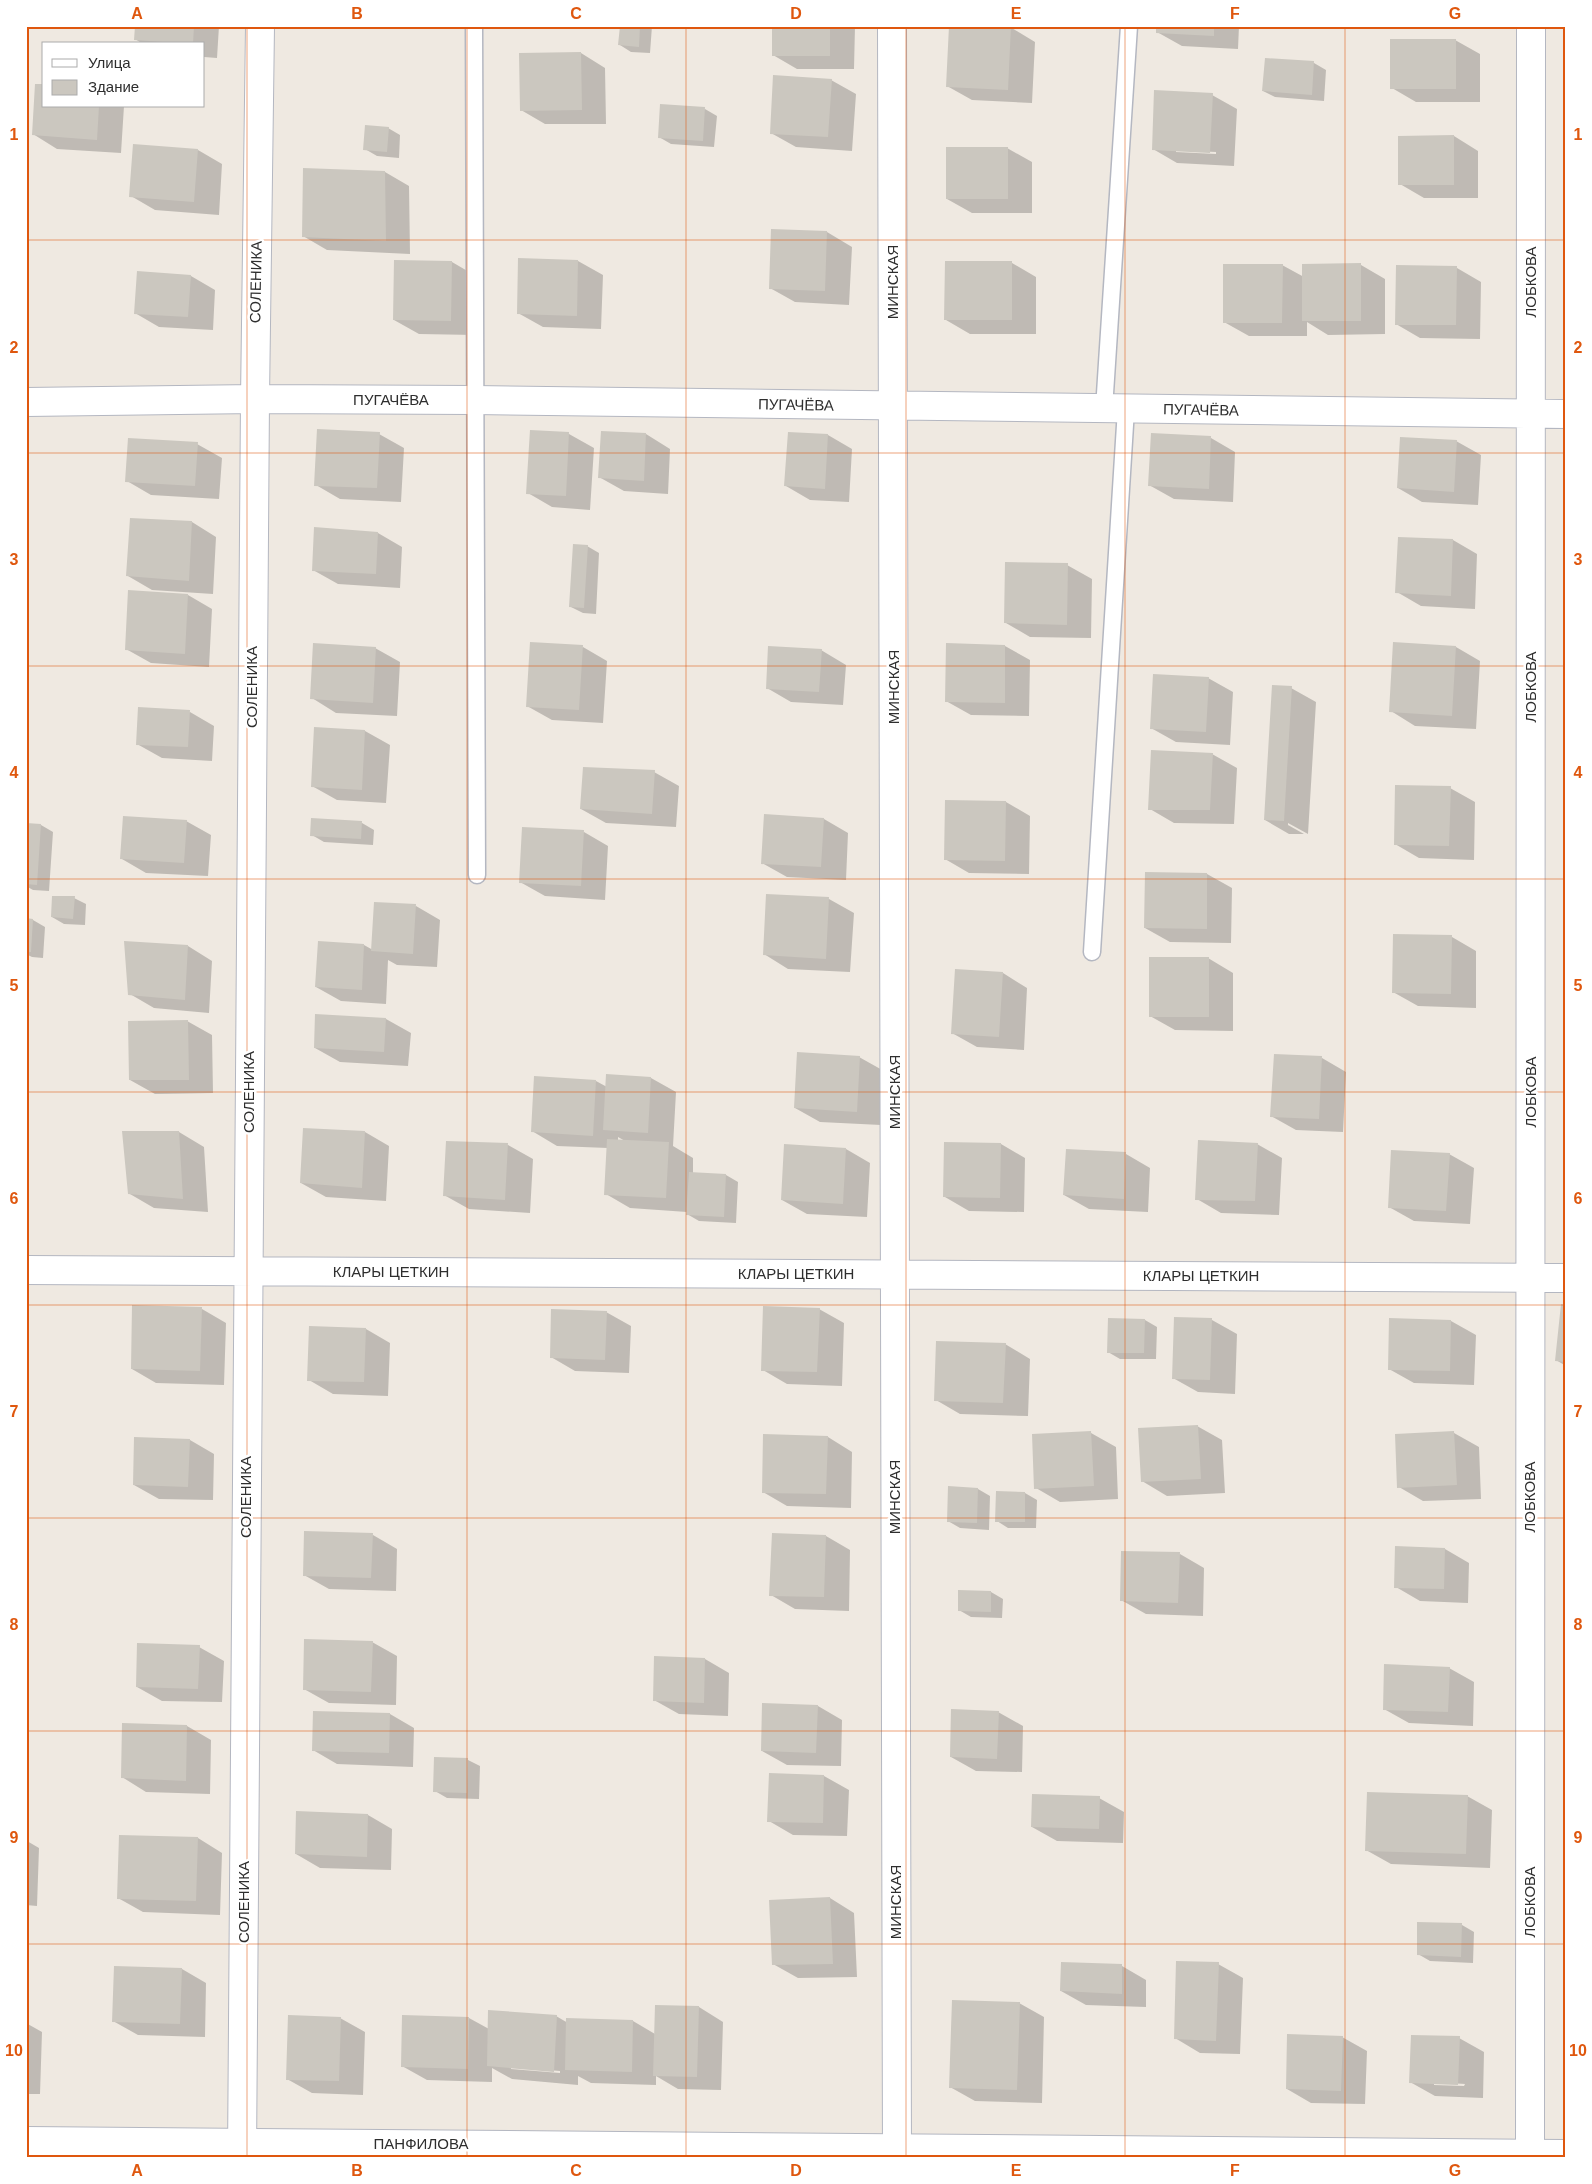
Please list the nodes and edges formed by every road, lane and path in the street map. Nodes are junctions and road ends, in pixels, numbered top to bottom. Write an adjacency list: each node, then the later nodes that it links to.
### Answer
1 (260, 26): 6 (street, СОЛЕНИКА)
2 (474, 26): 7 (lane)
3 (892, 26): 9 (street, МИНСКАЯ)
4 (1129, 26): 10 (lane)
5 (1531, 26): 11 (street, ЛОБКОВА)
6 (255, 399): 7 (street, ПУГАЧЁВА); 8 (street, ПУГАЧЁВА); 16 (street, СОЛЕНИКА)
7 (474, 400): 9 (street, ПУГАЧЁВА); 13 (lane)
8 (26, 402)
9 (893, 406): 10 (street, ПУГАЧЁВА); 17 (street, МИНСКАЯ)
10 (1115, 409): 11 (street, ПУГАЧЁВА); 14 (lane)
11 (1531, 414): 12 (street, ПУГАЧЁВА); 18 (street, ЛОБКОВА)
12 (1566, 414)
13 (477, 875)
14 (1092, 952)
15 (26, 1270): 16 (street, КЛАРЫ ЦЕТКИН)
16 (248, 1272): 17 (street, КЛАРЫ ЦЕТКИН); 21 (street, СОЛЕНИКА)
17 (895, 1275): 18 (street, КЛАРЫ ЦЕТКИН); 23 (street, МИНСКАЯ)
18 (1530, 1278): 19 (street, КЛАРЫ ЦЕТКИН); 25 (street, ЛОБКОВА)
19 (1566, 1278)
20 (26, 2141): 21 (street, ПАНФИЛОВА)
21 (242, 2150): 22 (street, ПАНФИЛОВА)
22 (457, 2151): 23 (street, ПАНФИЛОВА)
23 (897, 2153): 25 (street, ПАНФИЛОВА)
24 (1566, 2154): 25 (street, ПАНФИЛОВА)
25 (1530, 2156)

